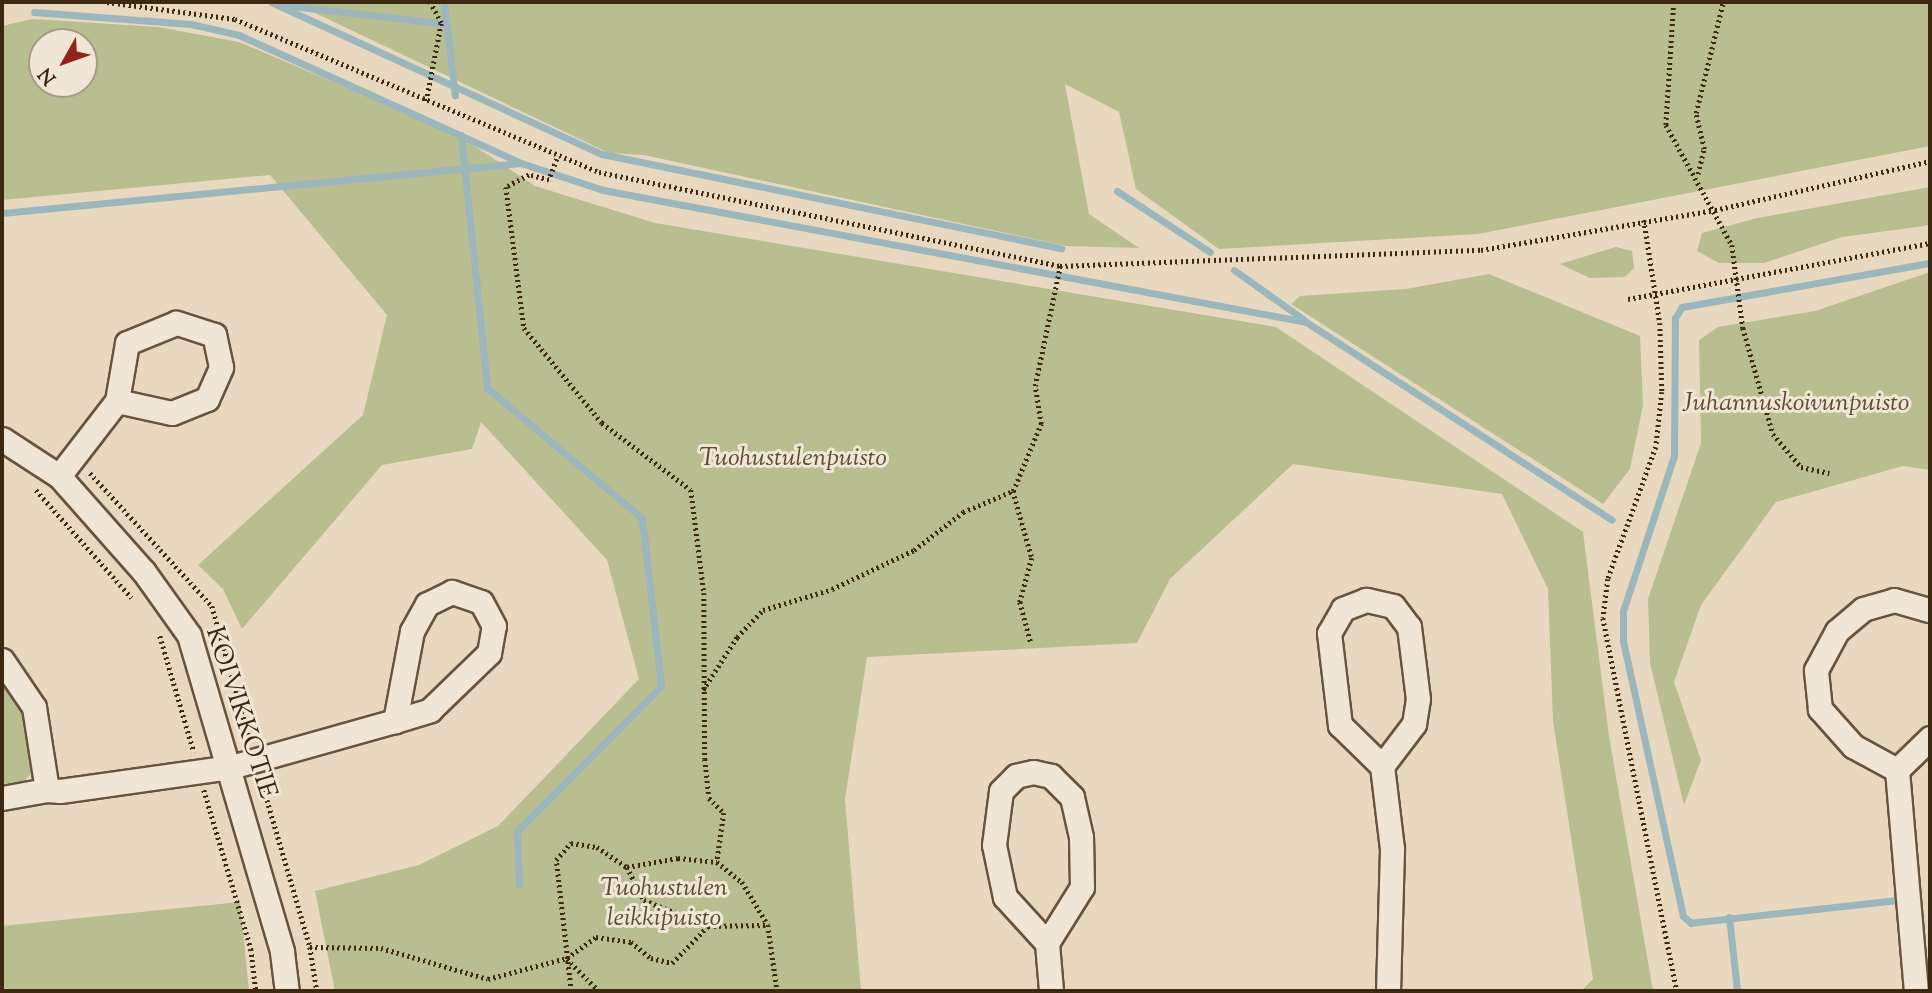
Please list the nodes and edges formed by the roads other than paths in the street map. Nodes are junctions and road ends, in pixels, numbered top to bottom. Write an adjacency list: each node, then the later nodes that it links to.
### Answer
1 (117, 401): 1 (street); 3 (street)
2 (2, 439): 3 (street, KOIVIKKOTIE)
3 (60, 476): 9 (street, KOIVIKKOTIE)
4 (1930, 610): 10 (street)
5 (2, 660): 11 (street)
6 (395, 721): 6 (street); 9 (street)
7 (1930, 738): 10 (street)
8 (1382, 766): 8 (street); 16 (street)
9 (231, 768): 11 (street); 14 (street, KOIVIKKOTIE)
10 (1896, 770): 17 (street)
11 (47, 790): 12 (street)
12 (2, 798)
13 (1047, 943): 13 (street); 15 (street)
14 (287, 991)
15 (1051, 991)
16 (1388, 991)
17 (1916, 991)

